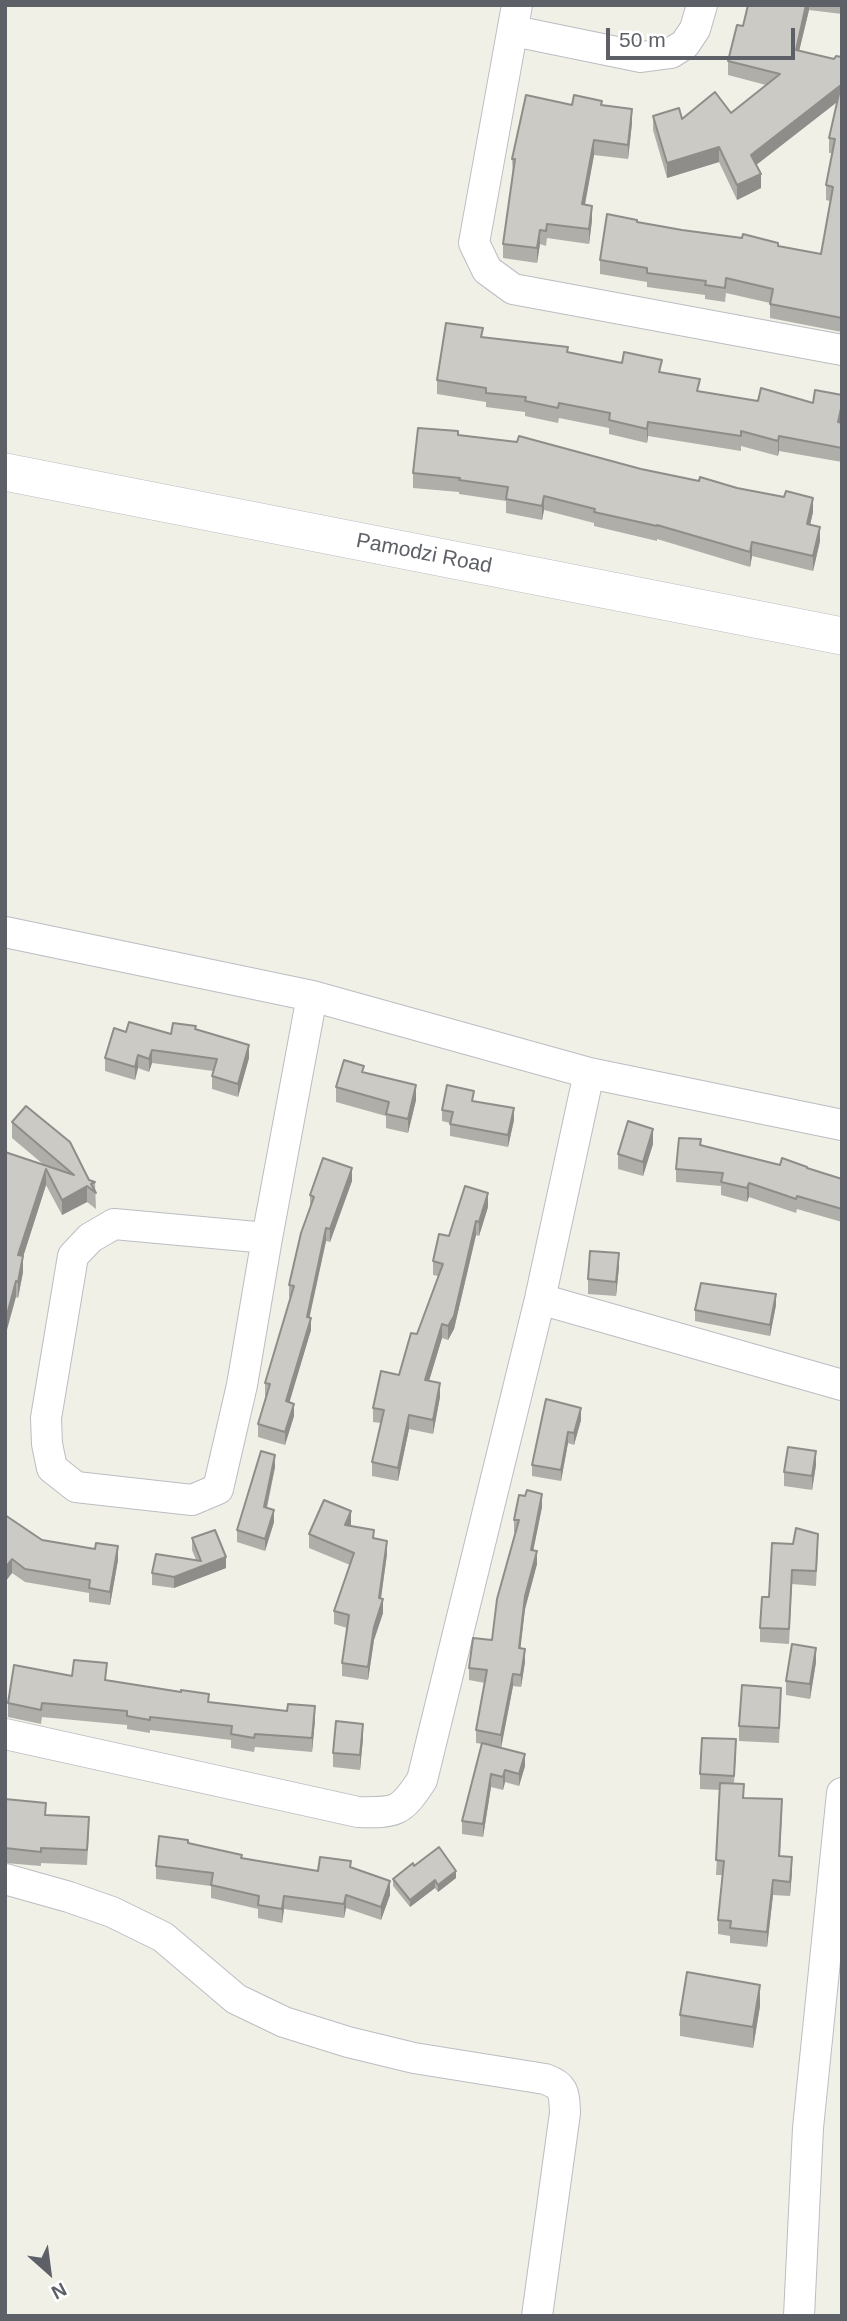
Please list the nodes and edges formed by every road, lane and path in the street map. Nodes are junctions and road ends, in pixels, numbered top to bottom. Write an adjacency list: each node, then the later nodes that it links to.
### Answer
1 (702, 5): 2 (street)
2 (515, 18): 3 (street)
3 (842, 350)
4 (5, 472): 5 (street, Pamodzi Road)
5 (842, 636)
6 (5, 932): 7 (street)
7 (312, 996): 8 (street); 10 (street)
8 (589, 1073): 9 (street); 11 (street)
9 (842, 1125)
10 (267, 1238): 10 (street)
11 (540, 1299): 12 (street); 13 (street)
12 (842, 1385)
13 (5, 1734)
14 (842, 1793): 17 (street)
15 (5, 1879): 16 (street)
16 (537, 2316)
17 (799, 2316)

